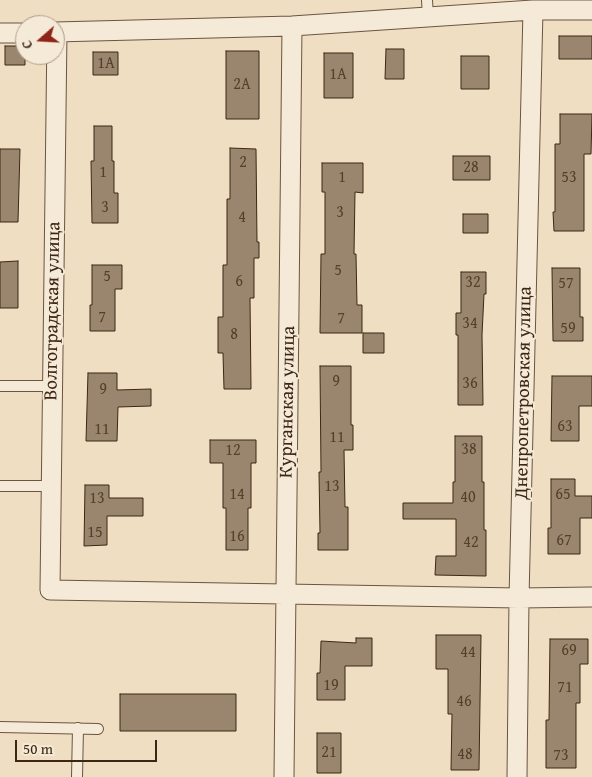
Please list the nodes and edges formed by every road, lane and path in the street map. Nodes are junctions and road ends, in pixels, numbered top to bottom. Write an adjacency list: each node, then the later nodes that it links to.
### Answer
1 (428, 8): 2 (street); 4 (street)
2 (533, 10): 3 (street); 15 (street, Днепропетровская улица)
3 (592, 10)
4 (292, 26): 5 (street); 13 (street, Курганская улица)
5 (65, 32)
6 (0, 33): 7 (street)
7 (15, 33)
8 (56, 65): 10 (street, Волгоградская улица)
9 (0, 386): 10 (lane)
10 (52, 386): 12 (street, Волгоградская улица)
11 (0, 486): 12 (lane)
12 (51, 486): 13 (street, Волгоградская улица)
13 (285, 594): 15 (street); 20 (street, Курганская улица)
14 (592, 597): 15 (street)
15 (519, 598): 21 (street, Днепропетровская улица)
16 (0, 727): 17 (lane)
17 (78, 728): 18 (lane); 19 (lane)
18 (98, 729)
19 (77, 777)
20 (284, 777)
21 (517, 777)

